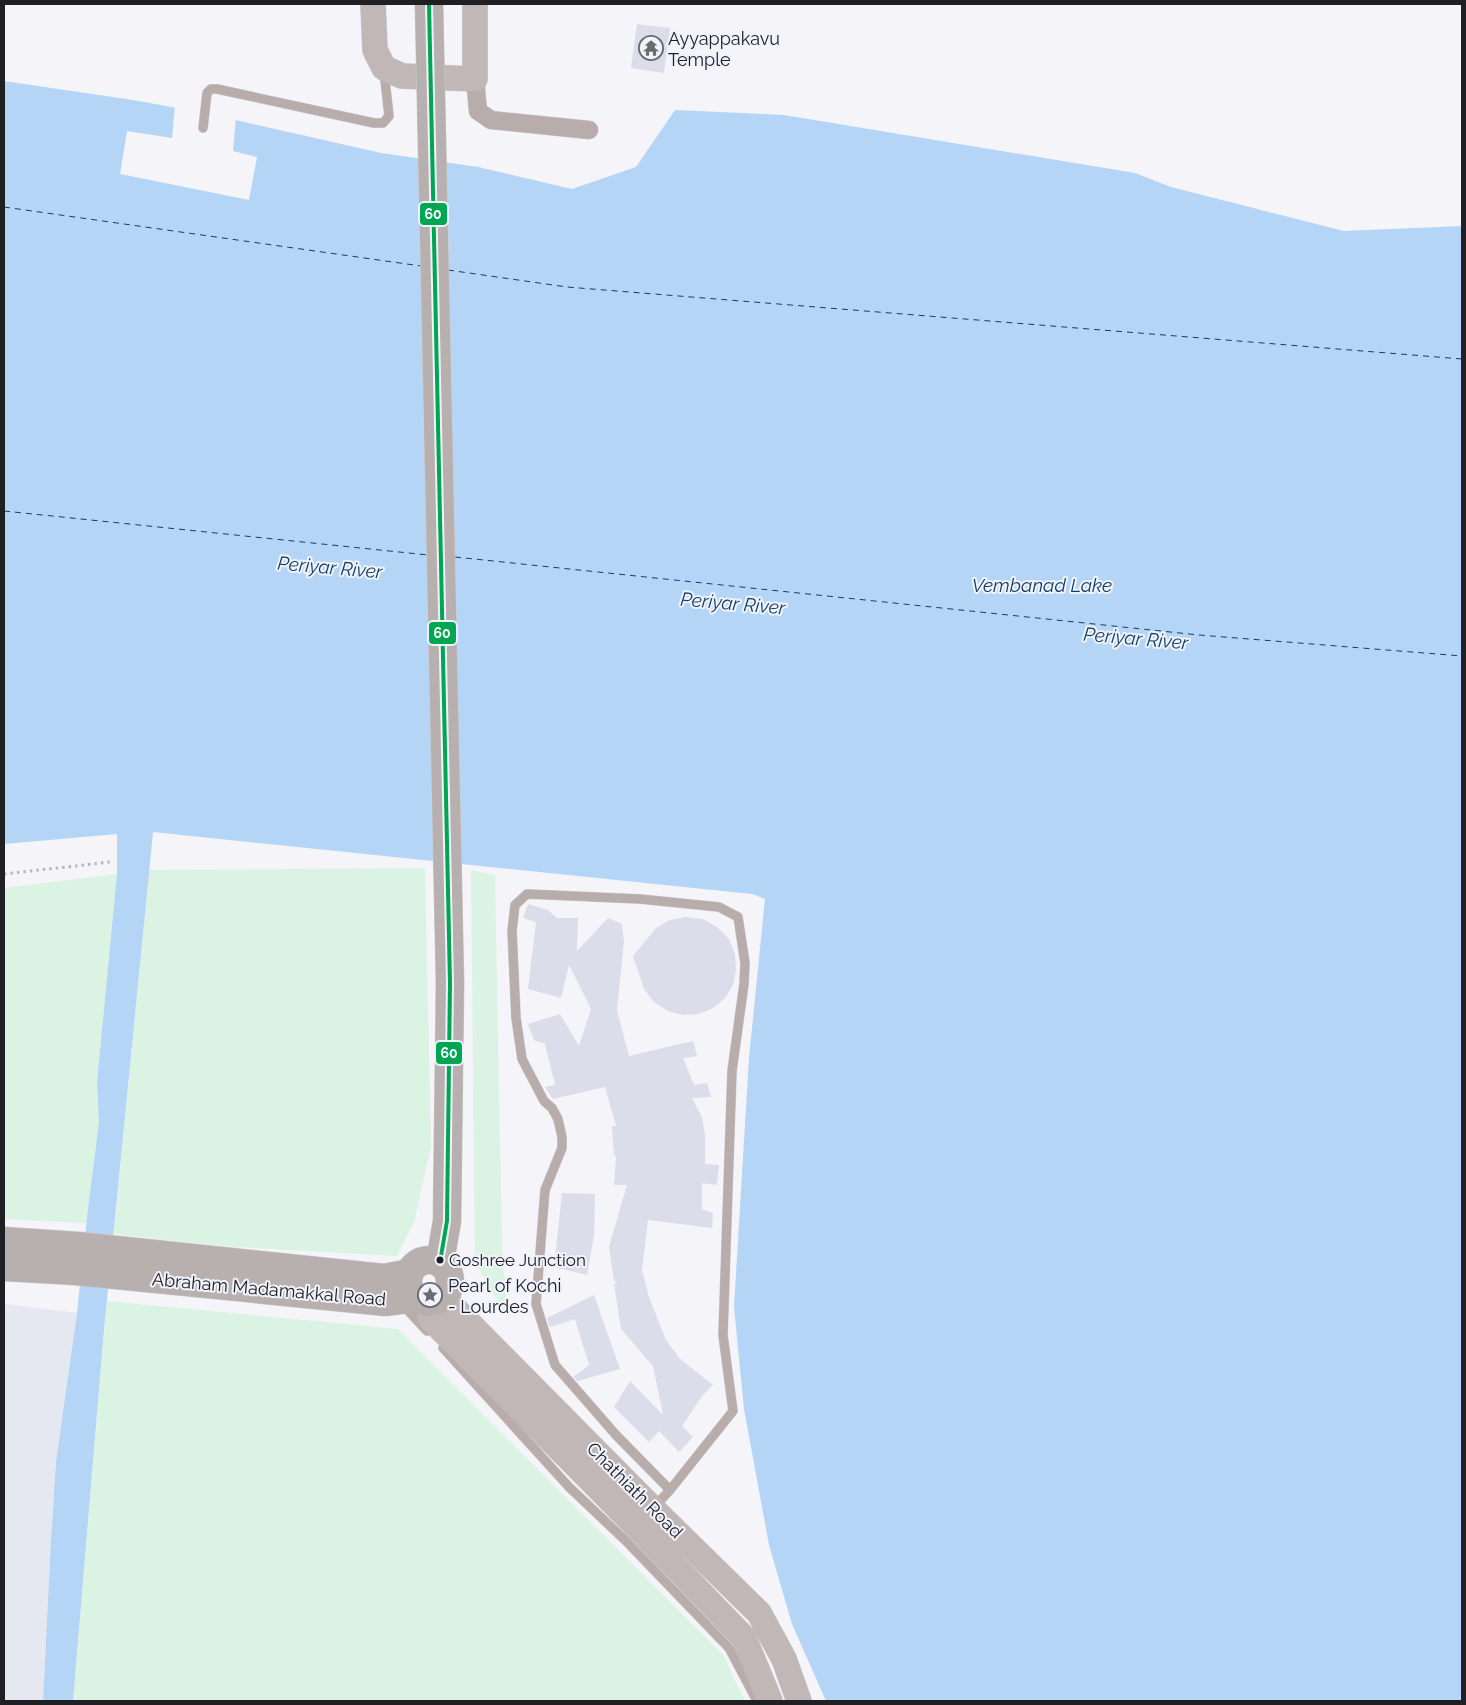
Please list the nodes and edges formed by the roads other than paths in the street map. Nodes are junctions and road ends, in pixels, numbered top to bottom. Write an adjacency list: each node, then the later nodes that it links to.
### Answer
1 (373, 4): 4 (main road)
2 (428, 4): 11 (main road, bridge)
3 (475, 4): 5 (main road)
4 (384, 68): 5 (main road); 6 (lane)
5 (475, 79): 7 (street)
6 (203, 128)
7 (589, 130)
8 (4, 1241): 9 (main road)
9 (77, 1259): 10 (main road); 11 (main road, Abraham Madamakkal Road)
10 (4, 1267)
11 (424, 1289): 13 (main road, Chathiath Road); 14 (lane); 15 (main road, Chathiath Road)
12 (670, 1490): 12 (lane); 13 (lane)
13 (652, 1509): 16 (main road, Chathiath Road)
14 (757, 1701)
15 (770, 1701)
16 (799, 1701)

